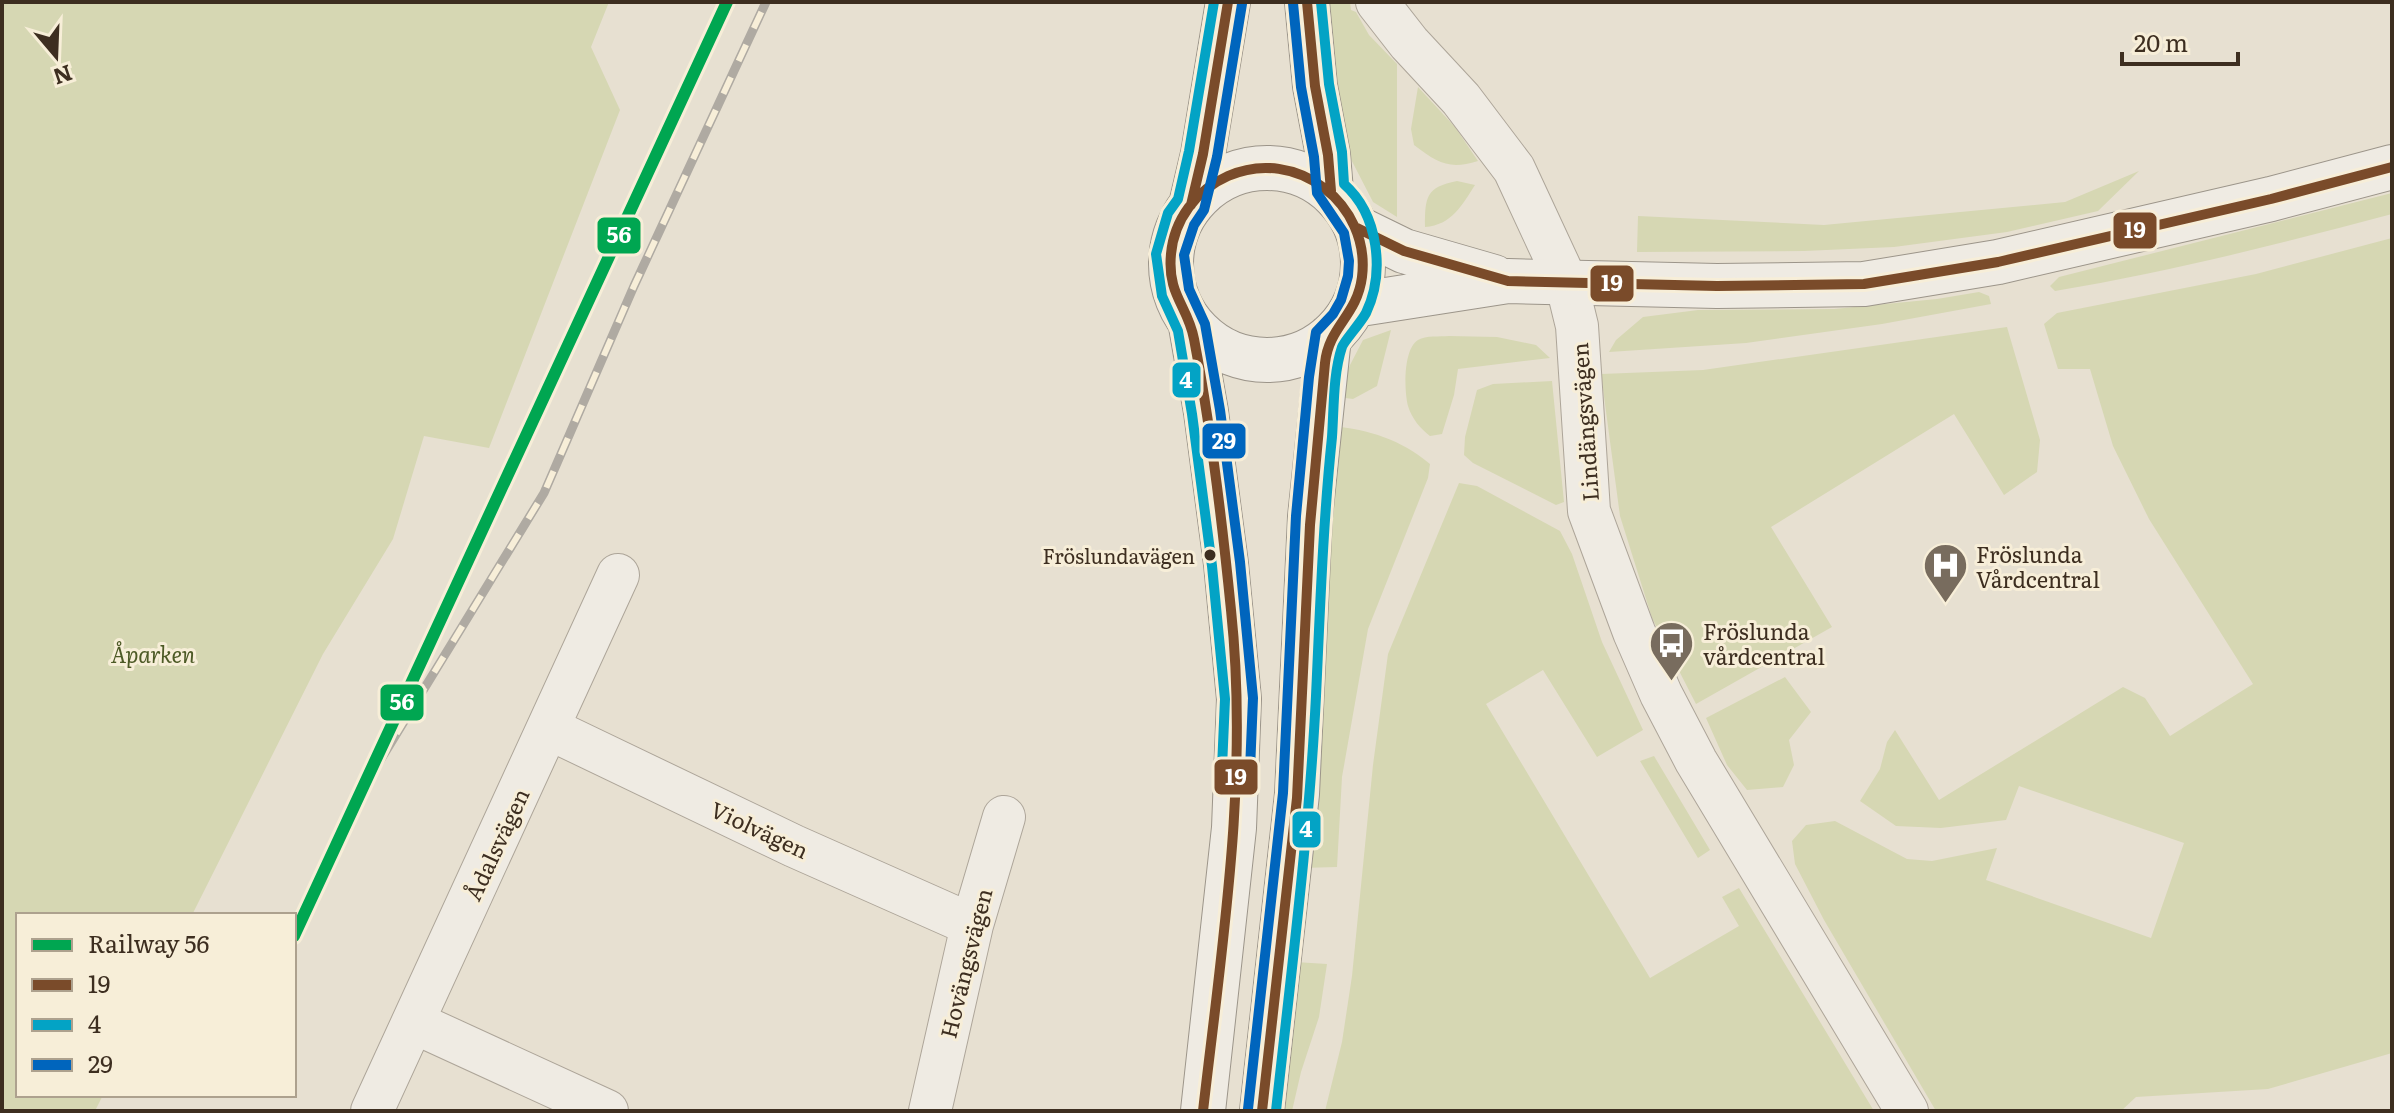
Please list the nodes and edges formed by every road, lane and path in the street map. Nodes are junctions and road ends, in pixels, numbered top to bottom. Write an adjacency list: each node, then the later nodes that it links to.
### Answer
1 (1228, 2): 6 (main road)
2 (1307, 2): 5 (main road)
3 (1377, 2): 9 (street, Lindängsvägen)
4 (2392, 167): 9 (main road)
5 (1331, 191): 6 (main road); 7 (main road)
6 (1191, 205): 11 (main road)
7 (1357, 228): 8 (main road); 10 (main road)
8 (1508, 281): 9 (main road); 10 (main road)
9 (1566, 281): 22 (street, Lindängsvägen)
10 (1342, 321): 11 (main road); 21 (main road)
11 (1191, 326): 20 (main road)
12 (618, 575): 13 (street, Ådalsvägen)
13 (550, 729): 15 (street, Violvägen); 16 (street, Ådalsvägen)
14 (1004, 817): 15 (street, Hovängsvägen)
15 (972, 925): 19 (street, Hovängsvägen)
16 (413, 1022): 17 (street, Ådalsvägen); 18 (street)
17 (372, 1111)
18 (607, 1111)
19 (930, 1111)
20 (1203, 1111)
21 (1262, 1111)
22 (1907, 1111)

